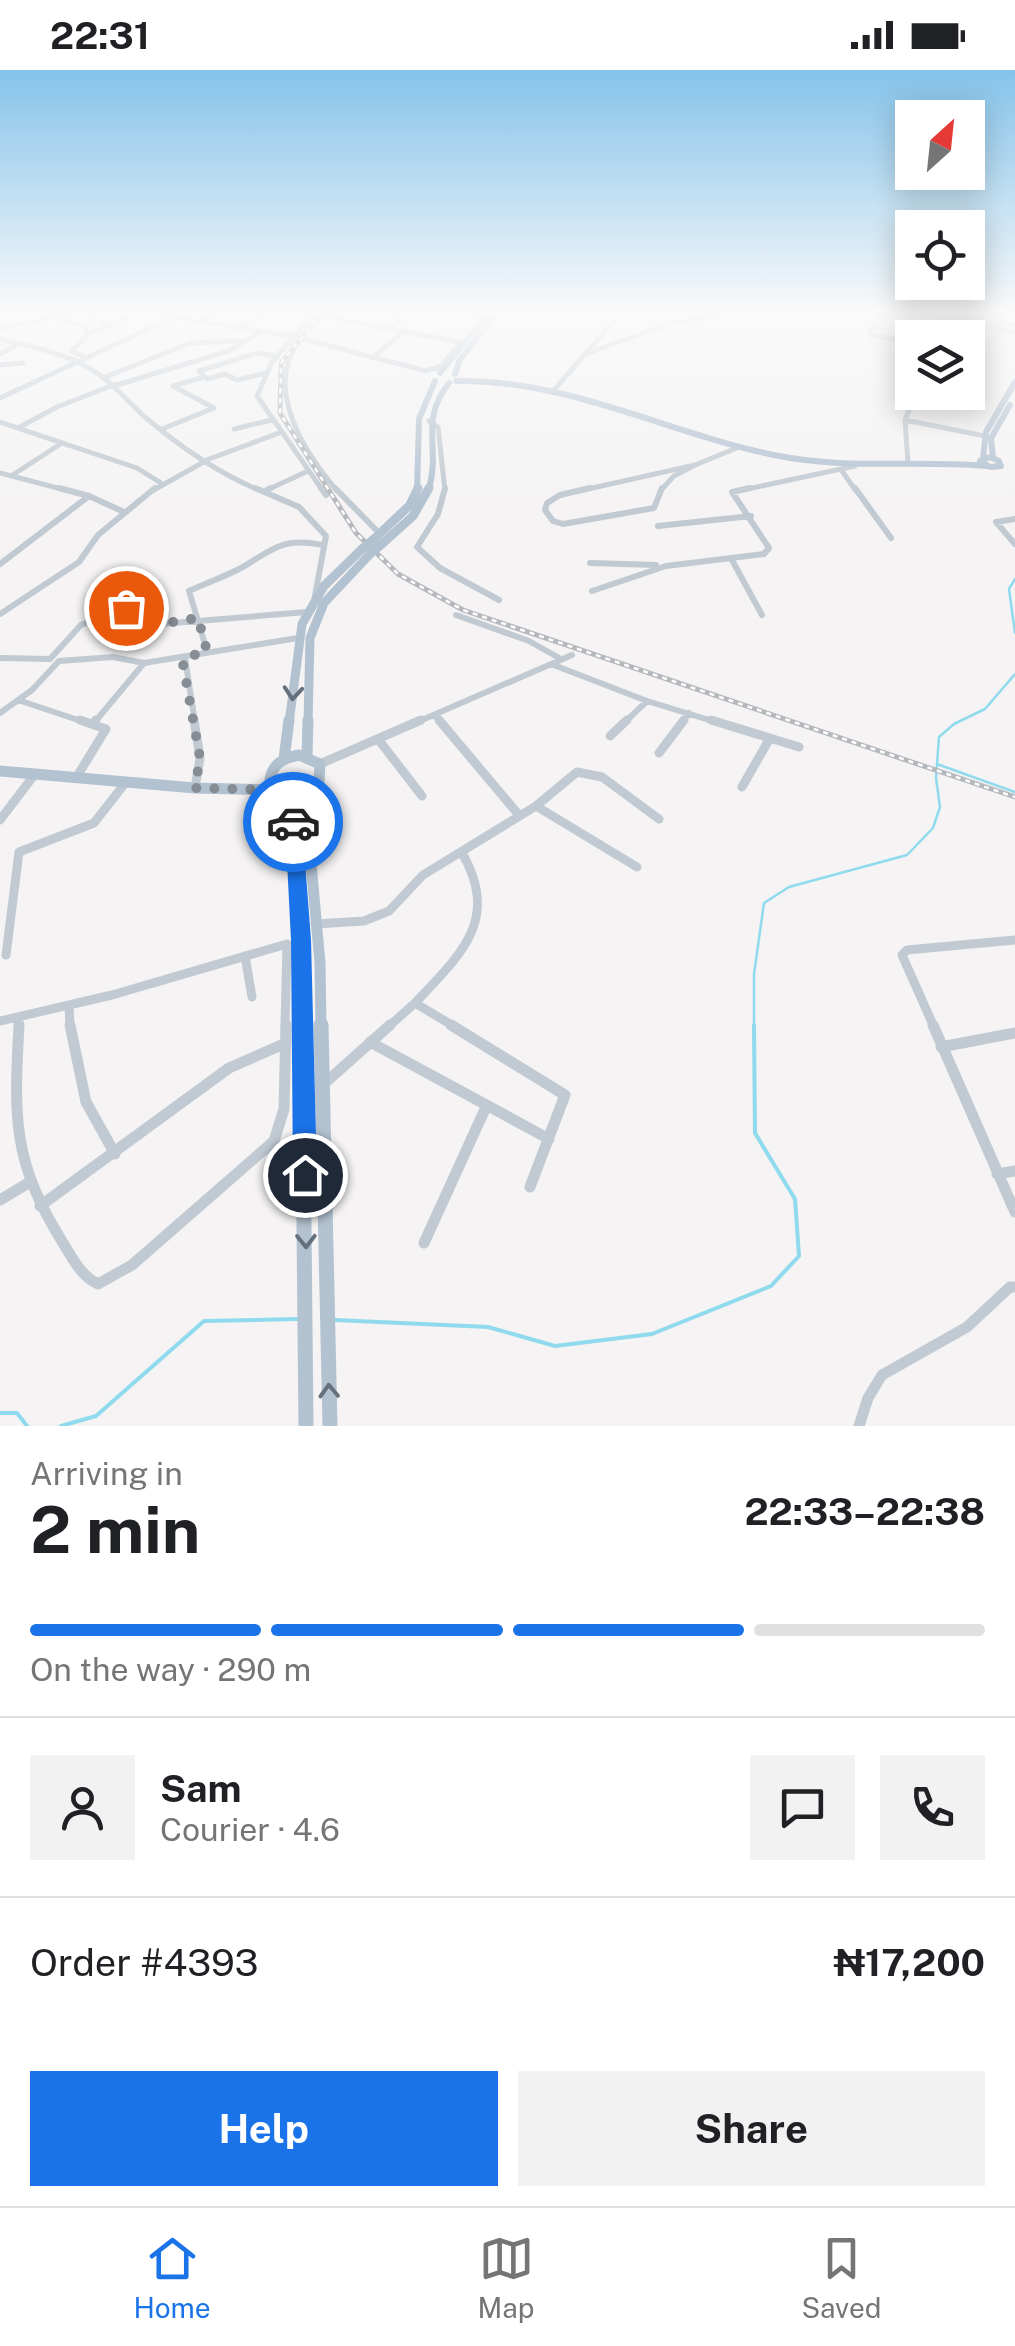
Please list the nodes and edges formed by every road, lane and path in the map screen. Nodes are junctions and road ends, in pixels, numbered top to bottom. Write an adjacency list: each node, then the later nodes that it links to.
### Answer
1 (48, 376): 20 (street)
2 (100, 376): 14 (street)
3 (107, 376): 14 (street)
4 (144, 376): 17 (street)
5 (209, 376): 12 (street)
6 (229, 376): 7 (street)
7 (255, 376)
8 (265, 376): 22 (street)
9 (285, 376): 51 (street)
10 (560, 376): 18 (street)
11 (561, 376): 18 (street)
12 (204, 377): 27 (street)
13 (438, 377): 15 (main road); 51 (main road)
14 (103, 378): 17 (street)
15 (454, 378): 18 (main road); 24 (main road)
16 (1015, 382): 30 (main road)
17 (116, 385): 26 (street); 27 (street)
18 (551, 386): 32 (main road); 35 (main road)
19 (1015, 397): 34 (main road)
20 (0, 398)
21 (909, 410): 23 (street)
22 (272, 420): 28 (street); 29 (street)
23 (905, 420): 30 (street); 35 (street)
24 (429, 421): 51 (main road); 62 (street)
25 (1, 423): 26 (street)
26 (18, 428): 31 (street)
27 (162, 430): 33 (street)
28 (234, 430)
29 (279, 433): 33 (street); 38 (street)
30 (985, 436): 34 (main road)
31 (63, 443): 41 (street); 42 (street)
32 (739, 448): 36 (street); 37 (main road)
33 (209, 459): 42 (street); 43 (street)
34 (995, 461): 35 (main road); 37 (main road)
35 (908, 463)
36 (695, 464): 36 (street)
37 (855, 466): 39 (street)
38 (308, 471): 43 (street); 44 (street)
39 (842, 471): 47 (street); 50 (street)
40 (0, 473): 41 (street)
41 (12, 476): 45 (street)
42 (160, 483): 46 (street)
43 (267, 490): 53 (street)
44 (326, 495)
45 (89, 496): 46 (street); 57 (street)
46 (124, 512): 63 (street)
47 (751, 516): 49 (street); 55 (street)
48 (1015, 518): 52 (street)
49 (658, 526)
50 (891, 538)
51 (379, 539): 54 (main road, bridge)
52 (1015, 544)
53 (322, 545): 61 (street); 68 (street)
54 (367, 551): 61 (main road); 89 (main road)
55 (732, 560): 58 (street); 67 (street)
56 (590, 563): 58 (street)
57 (0, 564)
58 (666, 566): 59 (street)
59 (592, 591)
60 (0, 599): 63 (street)
61 (314, 600): 64 (main road)
62 (499, 600)
63 (15, 605): 65 (street)
64 (307, 612): 68 (street); 69 (main road)
65 (0, 614)
66 (456, 615): 74 (street)
67 (762, 616)
68 (198, 618): 70 (street); 75 (street)
69 (298, 638): 70 (street); 90 (main road, one-way to 90)
70 (207, 651): 73 (street)
71 (572, 655): 74 (street)
72 (0, 658): 75 (street)
73 (185, 658): 76 (street); 97 (street)
74 (561, 659): 77 (street)
75 (54, 660): 76 (street); 78 (street)
76 (144, 663): 83 (street)
77 (551, 664): 79 (street); 82 (street)
78 (18, 700): 80 (street); 83 (street)
79 (646, 701): 81 (street); 84 (street)
80 (0, 713)
81 (689, 713): 85 (street); 88 (street)
82 (434, 714): 86 (street); 104 (street)
83 (93, 724): 95 (street)
84 (610, 736)
85 (770, 738): 87 (street); 99 (street)
86 (378, 739): 91 (street); 102 (street)
87 (799, 747)
88 (659, 753)
89 (306, 756): 90 (main road); 91 (main road)
90 (284, 759): 93 (main road)
91 (320, 764): 100 (main road)
92 (0, 771): 94 (main road)
93 (270, 773): 98 (main road); 101 (main road)
94 (35, 774): 95 (main road); 106 (street)
95 (76, 778): 96 (main road)
96 (126, 782): 97 (main road); 109 (street)
97 (195, 788): 98 (main road)
98 (237, 788): 101 (main road)
99 (742, 788)
100 (309, 790): 101 (main road); 111 (main road)
101 (282, 792): 113 (main road)
102 (422, 796)
103 (536, 806): 104 (street); 105 (street); 108 (street)
104 (518, 814): 107 (street)
105 (659, 819)
106 (0, 820)
107 (462, 853): 111 (street); 117 (street)
108 (637, 867)
109 (12, 883): 110 (street); 114 (street)
110 (0, 886)
111 (315, 924): 125 (main road)
112 (1015, 940): 124 (street)
113 (294, 942): 115 (street); 123 (street); 138 (main road, one-way to 138)
114 (6, 955)
115 (245, 956): 116 (street); 118 (street)
116 (252, 997)
117 (415, 1003): 122 (street); 127 (street)
118 (69, 1006): 119 (street); 128 (street)
119 (18, 1016): 120 (street); 131 (street)
120 (0, 1022)
121 (1015, 1034): 124 (street)
122 (370, 1042): 125 (street); 126 (street)
123 (286, 1043): 128 (street); 134 (street)
124 (941, 1047): 130 (street)
125 (322, 1086): 139 (main road, one-way to 125)
126 (486, 1107): 127 (street); 136 (street)
127 (550, 1139): 132 (street)
128 (116, 1154): 134 (street)
129 (1015, 1171): 130 (street)
130 (998, 1174): 135 (street)
131 (30, 1182): 133 (street); 134 (street)
132 (530, 1187)
133 (0, 1200)
134 (40, 1206)
135 (1015, 1212)
136 (424, 1243)
137 (1015, 1287): 140 (street)
138 (306, 1426)
139 (330, 1426)
140 (859, 1426)

